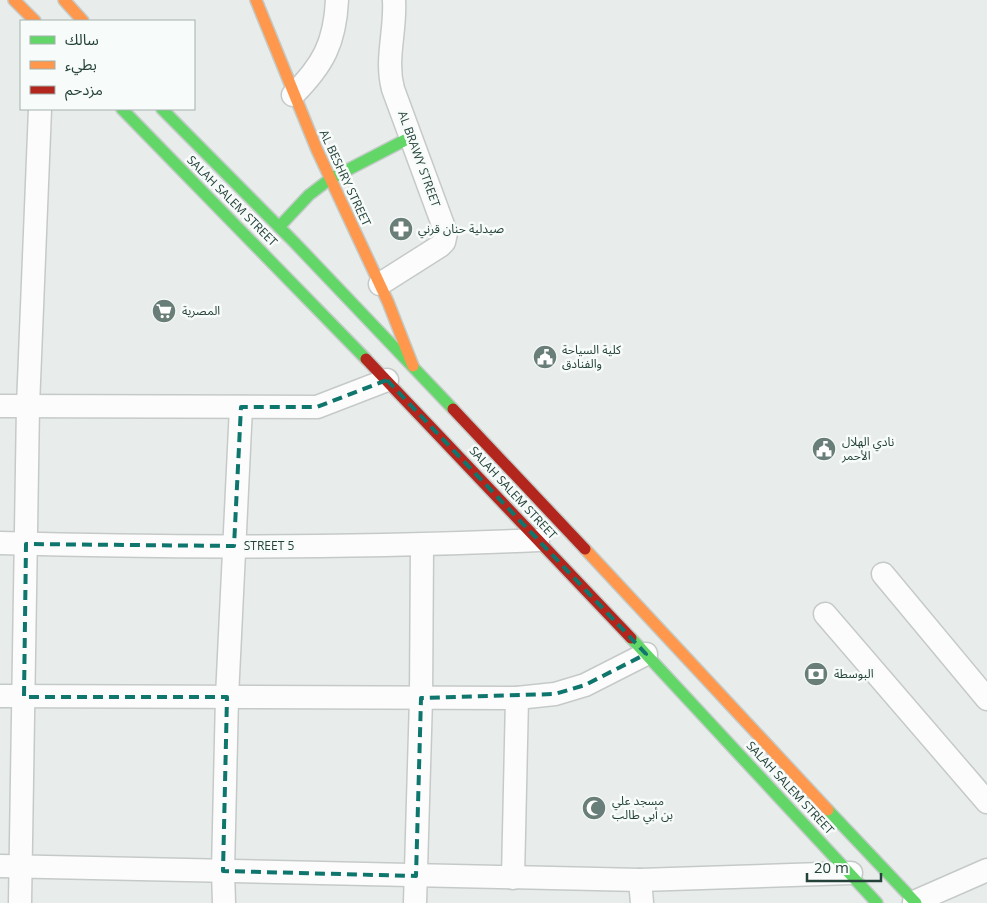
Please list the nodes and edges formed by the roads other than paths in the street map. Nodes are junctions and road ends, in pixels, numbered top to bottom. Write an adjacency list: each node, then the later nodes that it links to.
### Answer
1 (14, 0): 6 (main road)
2 (64, 0): 7 (main road)
3 (256, 0): 8 (main road, AL BESHRY STREET)
4 (337, 0): 8 (street)
5 (394, 0): 12 (street, AL BRAWY STREET)
6 (34, 20)
7 (82, 20)
8 (293, 95): 13 (main road, AL BESHRY STREET)
9 (40, 110): 19 (street)
10 (123, 110): 17 (main road, SALAH SALEM STREET)
11 (163, 110): 14 (main road, SALAH SALEM STREET)
12 (411, 137): 13 (main road); 15 (street, AL BRAWY STREET)
13 (330, 179): 14 (main road); 15 (main road, AL BESHRY STREET)
14 (279, 227): 16 (main road, SALAH SALEM STREET)
15 (380, 284): 16 (main road, AL BESHRY STREET)
16 (412, 366): 43 (main road, SALAH SALEM STREET)
17 (387, 380): 20 (street); 21 (main road, SALAH SALEM STREET)
18 (0, 406): 19 (street)
19 (28, 406): 20 (street); 23 (street)
20 (241, 407): 25 (street)
21 (538, 540): 24 (street, STREET 5); 28 (main road, SALAH SALEM STREET)
22 (0, 543): 23 (street, STREET 5)
23 (26, 544): 25 (street, STREET 5); 31 (street)
24 (422, 545): 25 (street, STREET 5); 32 (street)
25 (234, 546): 30 (street)
26 (883, 574): 34 (street)
27 (825, 614): 35 (street)
28 (646, 654): 33 (street); 39 (main road, SALAH SALEM STREET)
29 (0, 696): 31 (street)
30 (227, 696): 31 (street); 32 (street); 37 (street)
31 (24, 697): 36 (street)
32 (421, 698): 33 (street); 40 (street)
33 (517, 698): 41 (street)
34 (987, 699)
35 (987, 802)
36 (10, 866): 37 (street); 44 (street)
37 (223, 870): 40 (street); 45 (street)
38 (987, 870): 43 (street)
39 (851, 874): 42 (street); 48 (main road, SALAH SALEM STREET)
40 (416, 876): 41 (street); 46 (street)
41 (513, 878): 42 (street)
42 (640, 880): 47 (street)
43 (915, 902)
44 (20, 903)
45 (224, 903)
46 (415, 903)
47 (642, 903)
48 (877, 903)

